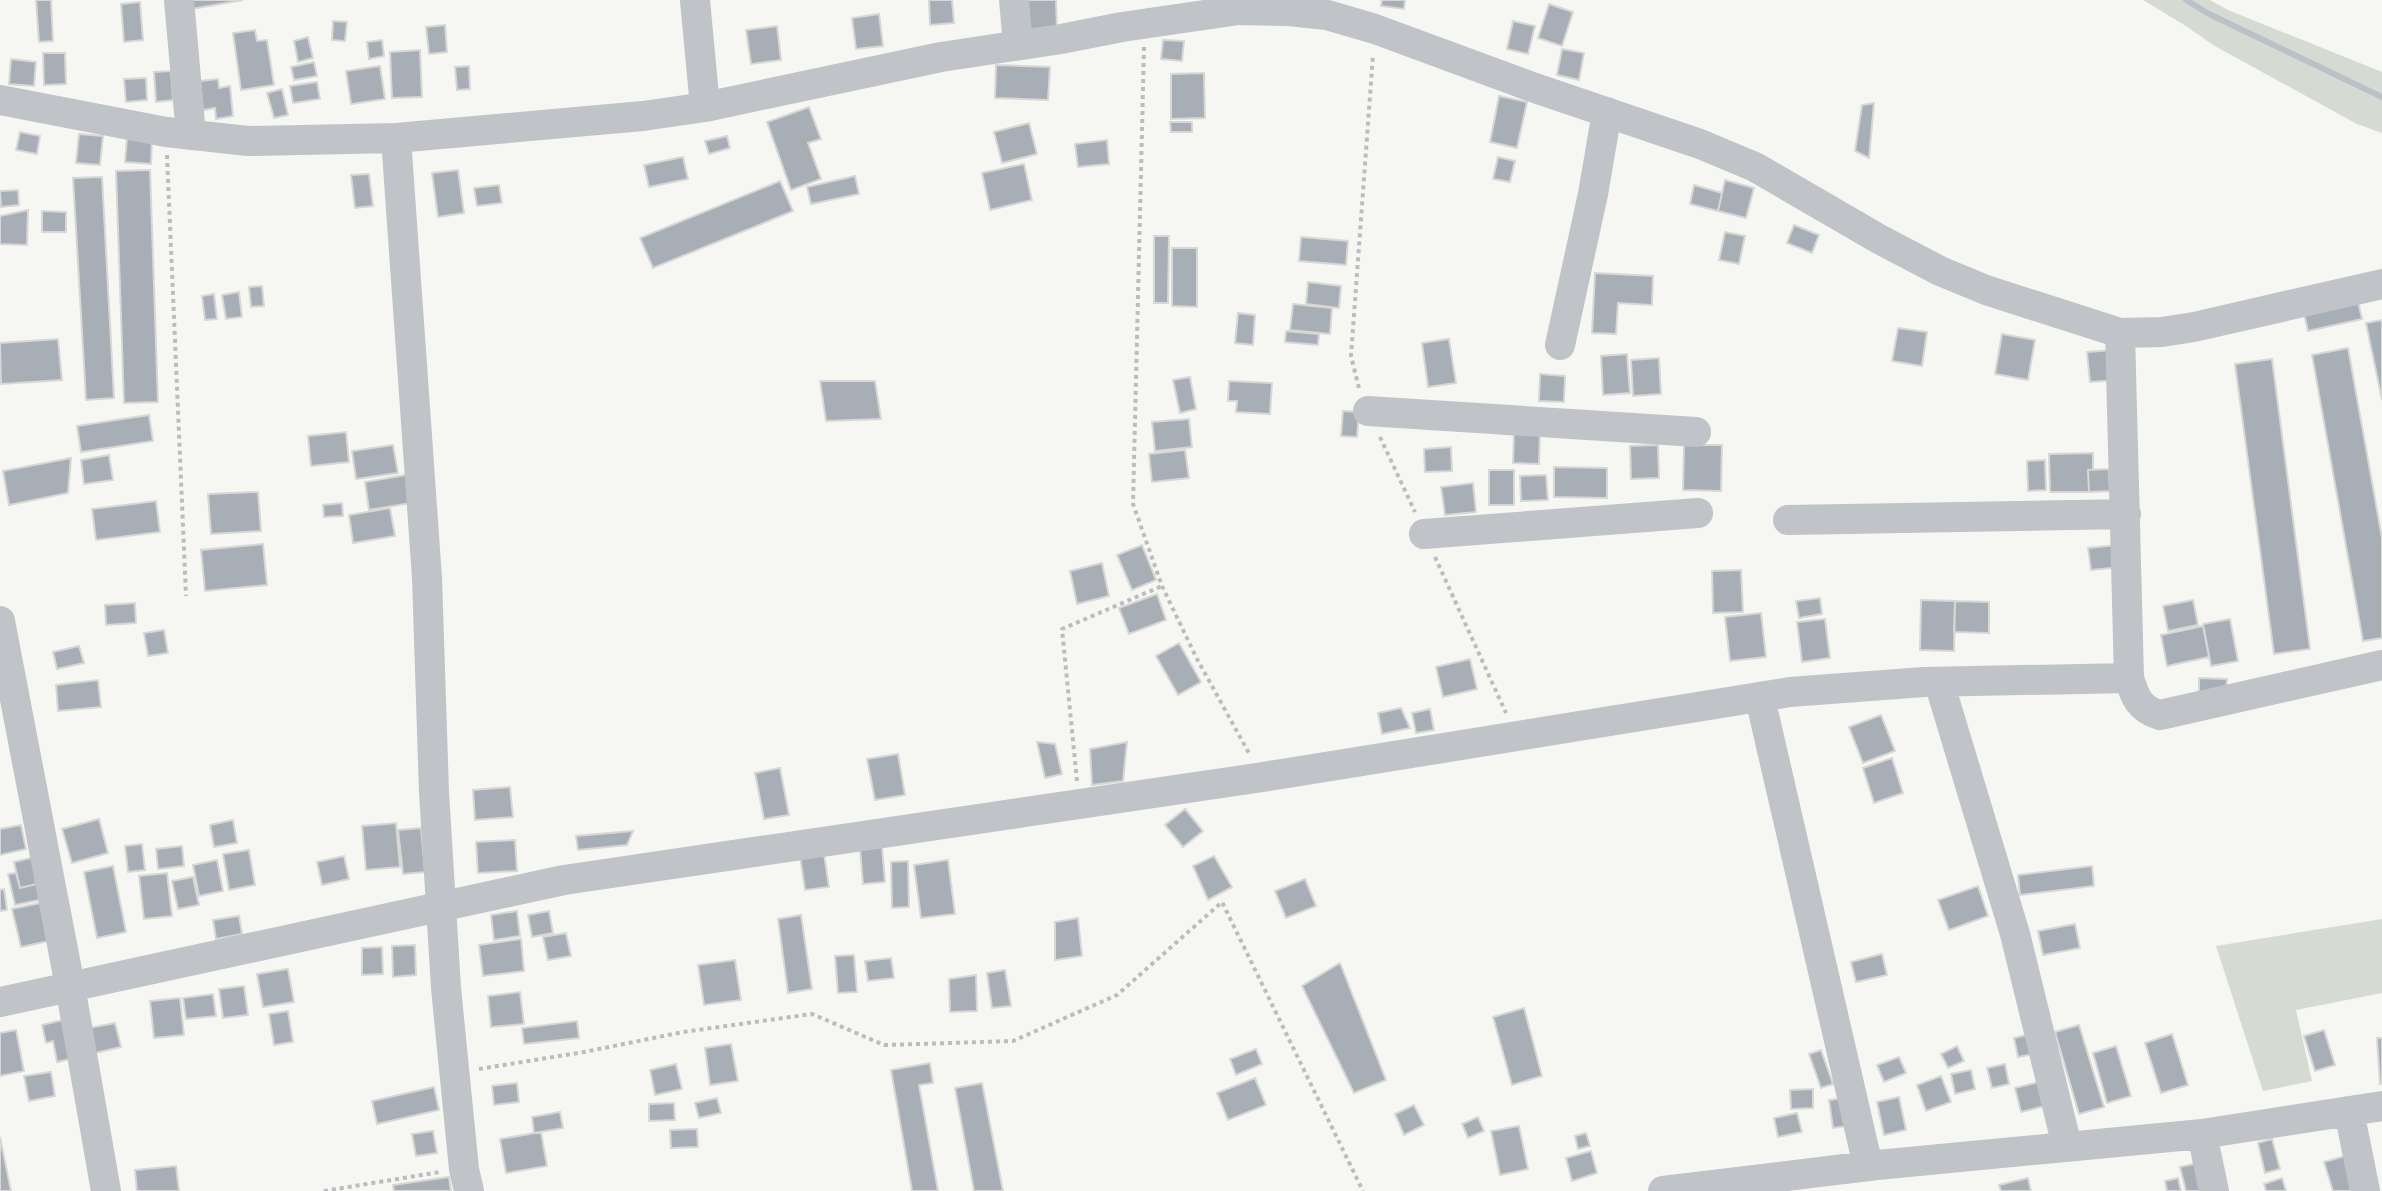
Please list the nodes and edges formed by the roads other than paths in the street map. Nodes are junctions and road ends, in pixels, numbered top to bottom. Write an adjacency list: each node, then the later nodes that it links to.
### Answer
1 (179, 0): 8 (street)
2 (695, 0): 6 (street)
3 (1014, 0): 4 (street)
4 (1018, 44): 6 (street); 7 (street)
5 (0, 100): 8 (street)
6 (705, 107): 9 (street)
7 (1607, 112): 11 (street); 12 (street)
8 (179, 133): 9 (street)
9 (396, 138): 25 (street)
10 (2382, 284): 11 (street)
11 (2120, 333): 16 (street)
12 (1560, 345)
13 (1368, 411): 14 (street)
14 (1696, 432)
15 (1698, 513): 18 (street)
16 (2126, 514): 17 (street); 21 (street)
17 (1788, 520)
18 (1424, 534)
19 (0, 621): 24 (street)
20 (2382, 665): 21 (street)
21 (2129, 678): 22 (street)
22 (1939, 682): 23 (street); 31 (street)
23 (1760, 698): 25 (street); 32 (street)
24 (11, 750): 26 (street)
25 (442, 906): 26 (street); 33 (street)
26 (70, 986): 27 (street); 35 (street)
27 (0, 1002)
28 (2382, 1106): 29 (street)
29 (2349, 1111): 30 (street); 38 (street)
30 (2202, 1134): 31 (street); 37 (street)
31 (2067, 1146): 32 (street)
32 (1868, 1166): 34 (street)
33 (466, 1180)
34 (1765, 1185): 36 (street)
35 (106, 1191)
36 (1663, 1191)
37 (2214, 1191)
38 (2365, 1191)

